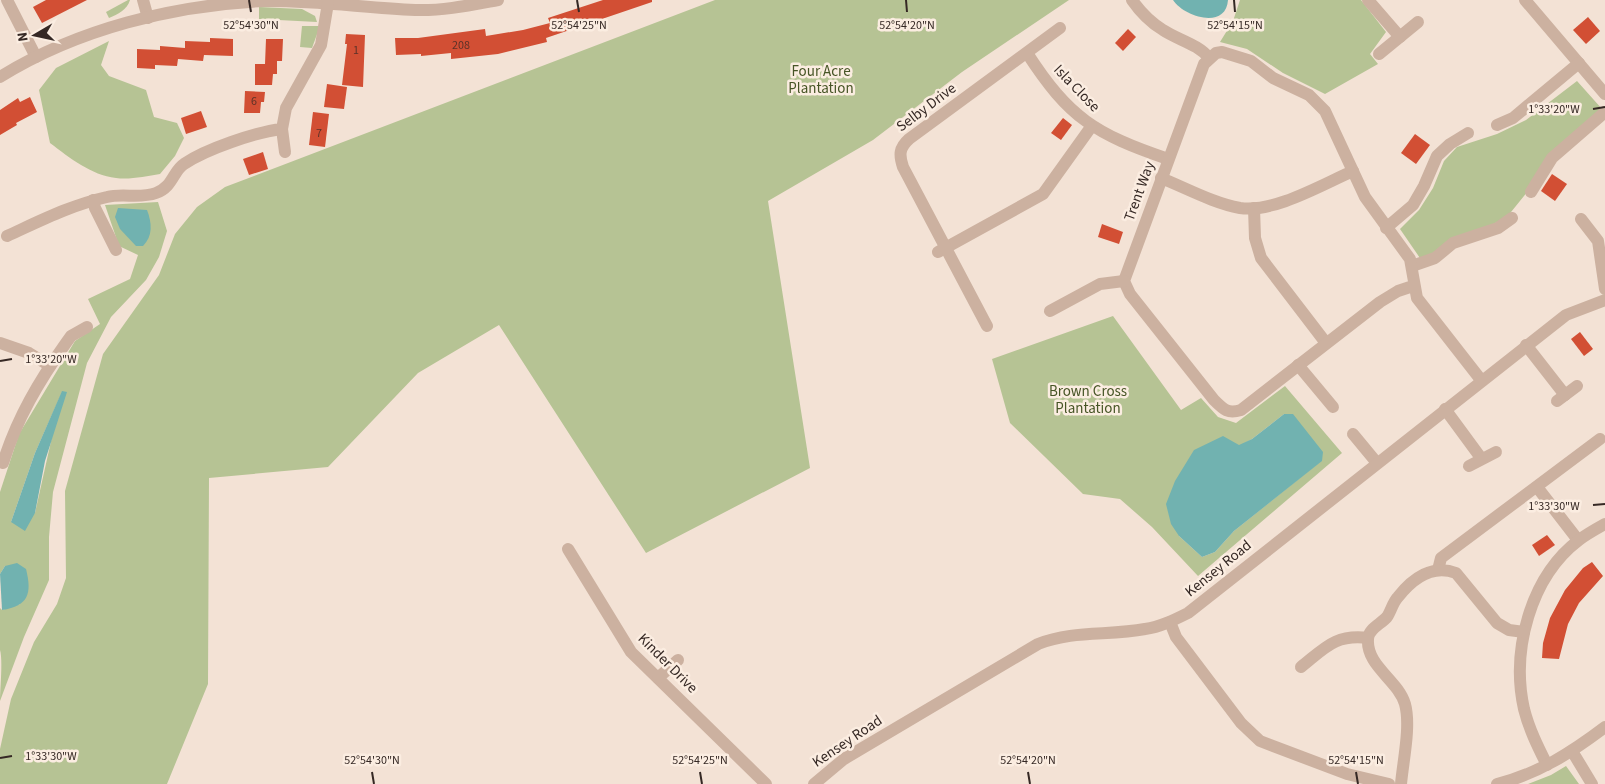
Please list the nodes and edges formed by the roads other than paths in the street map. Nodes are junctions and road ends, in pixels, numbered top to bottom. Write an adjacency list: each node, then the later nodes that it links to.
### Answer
1 (7, 0): 14 (street)
2 (143, 0): 8 (street)
3 (498, 0): 7 (street)
4 (1132, 0): 15 (street)
5 (1368, 0): 11 (street)
6 (1525, 0): 16 (street)
7 (328, 3): 8 (street); 22 (street)
8 (148, 18): 14 (street)
9 (1418, 22): 11 (street)
10 (1060, 28): 12 (street)
11 (1400, 36): 13 (street)
12 (1027, 53): 21 (street, Isla Close); 36 (street, Selby Drive)
13 (1379, 54)
14 (36, 57): 17 (street)
15 (1209, 58): 25 (street, Trent Way); 26 (street)
16 (1579, 63): 18 (street); 20 (street)
17 (0, 76)
18 (1605, 94)
19 (1605, 112): 28 (street)
20 (1498, 125)
21 (1091, 127): 25 (street, Isla Close); 36 (street)
22 (282, 129): 24 (street); 29 (street)
23 (1468, 133): 33 (street)
24 (285, 152)
25 (1168, 159): 27 (street, Trent Way)
26 (1353, 172): 30 (street); 33 (street)
27 (1161, 178): 30 (street); 38 (street, Trent Way)
28 (1531, 192)
29 (93, 200): 34 (street); 35 (street)
30 (1254, 208): 46 (street)
31 (1512, 218): 37 (street)
32 (1581, 219): 40 (street)
33 (1386, 228): 37 (street)
34 (7, 236)
35 (116, 250)
36 (942, 250): 43 (street, Selby Drive)
37 (1412, 266): 39 (street)
38 (1124, 281): 42 (street); 48 (street)
39 (1413, 286): 46 (street); 50 (street)
40 (1605, 289)
41 (1605, 300): 47 (street, Kensey Road)
42 (1050, 311)
43 (987, 326)
44 (87, 327): 49 (street)
45 (0, 343): 49 (street)
46 (1326, 343): 48 (street)
47 (1526, 345): 50 (street, Kensey Road); 51 (street)
48 (1298, 365): 52 (street)
49 (50, 366): 58 (street)
50 (1481, 380): 53 (street, Kensey Road)
51 (1577, 386)
52 (1333, 407)
53 (1445, 409): 57 (street); 59 (street, Kensey Road)
54 (1353, 434): 59 (street)
55 (1600, 439): 61 (street)
56 (1496, 452): 57 (street)
57 (1481, 458): 60 (street)
58 (3, 463)
59 (1377, 464): 66 (street, Kensey Road)
60 (1469, 466)
61 (1538, 487): 63 (street); 65 (street)
62 (1605, 524): 63 (street)
63 (1578, 540): 67 (street)
64 (568, 549): 71 (street, Kinder Drive)
65 (1438, 570): 67 (street); 68 (street)
66 (1170, 622): 75 (street); 77 (street, Kensey Road)
67 (1524, 632): 74 (street)
68 (1368, 638): 70 (street); 79 (street)
69 (678, 660): 71 (street)
70 (1301, 667)
71 (658, 678): 76 (street, Kinder Drive)
72 (1605, 727): 73 (street)
73 (1572, 752): 74 (street); 81 (street)
74 (1547, 765): 80 (street)
75 (1346, 779): 78 (street)
76 (766, 784)
77 (814, 784)
78 (1388, 784)
79 (1401, 784)
80 (1497, 784)
81 (1592, 784)

